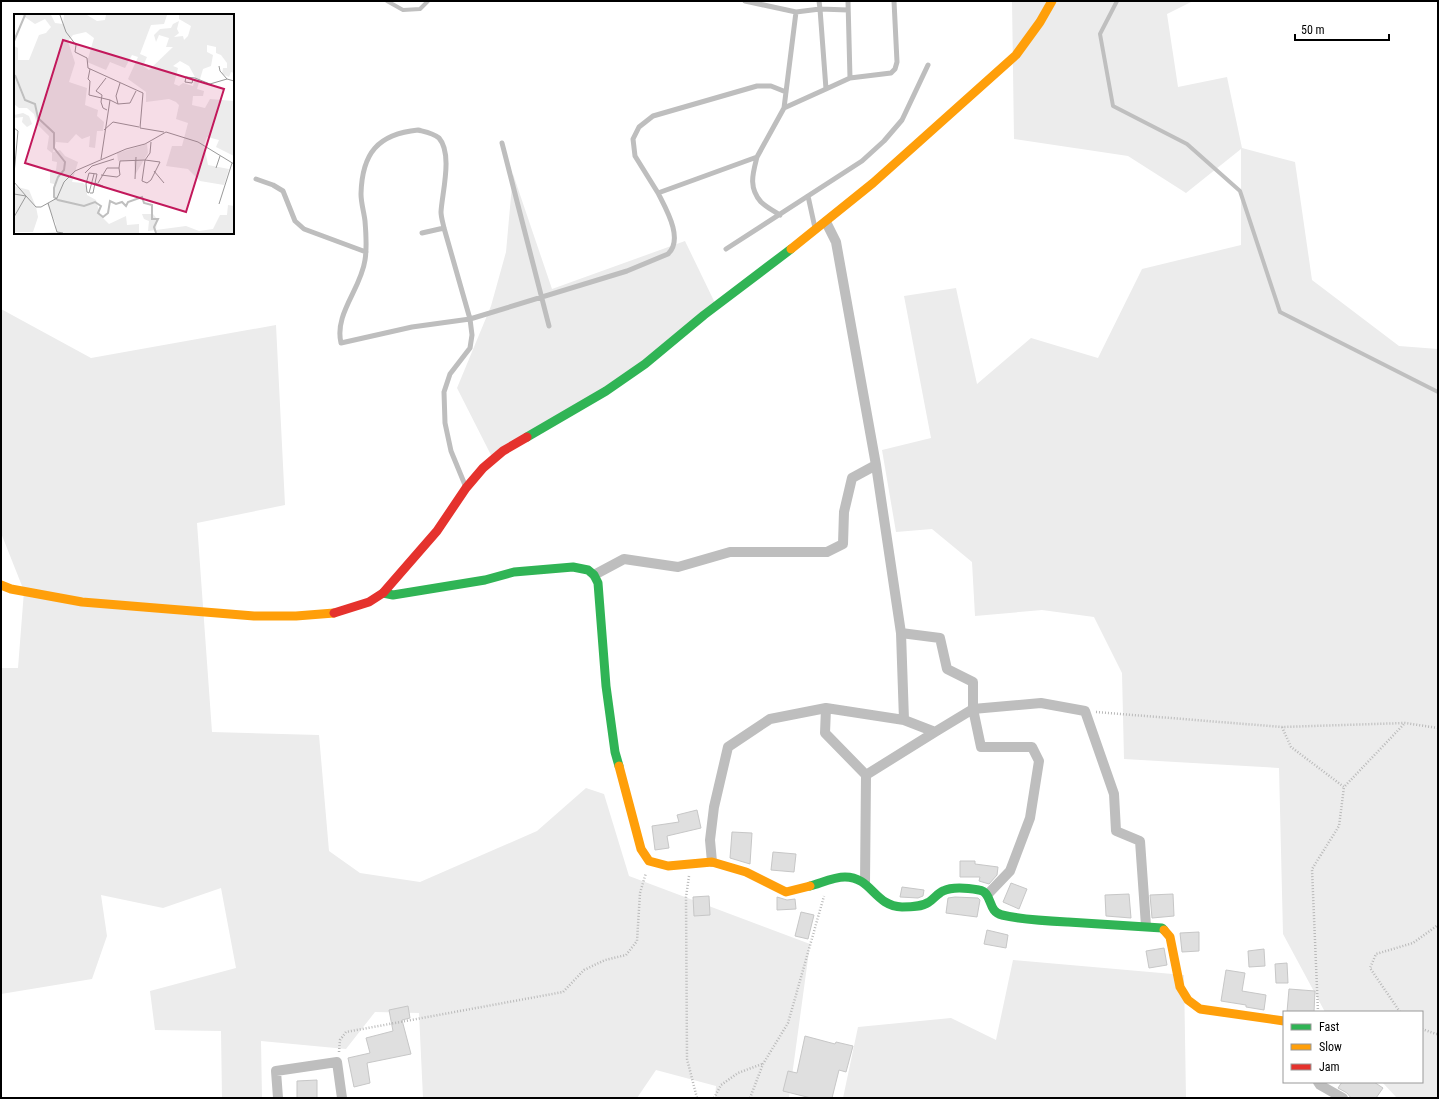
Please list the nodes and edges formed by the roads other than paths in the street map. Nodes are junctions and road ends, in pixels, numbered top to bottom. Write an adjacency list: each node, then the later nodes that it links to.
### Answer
1 (745, 1): 8 (lane)
2 (819, 1): 6 (lane)
3 (848, 1): 7 (lane)
4 (894, 1): 10 (lane)
5 (1052, 1): 20 (street)
6 (820, 9): 7 (lane); 8 (lane); 11 (lane)
7 (848, 10): 10 (lane)
8 (796, 12): 12 (lane)
9 (928, 65): 18 (lane)
10 (850, 78): 11 (lane)
11 (826, 89): 13 (lane)
12 (786, 92): 13 (lane); 17 (lane)
13 (784, 108): 15 (lane)
14 (502, 143): 26 (lane)
15 (757, 157): 17 (lane); 19 (lane)
16 (256, 179): 25 (lane)
17 (658, 192): 26 (lane)
18 (808, 196): 19 (lane); 22 (lane)
19 (780, 215): 24 (lane)
20 (826, 222): 22 (street); 29 (street)
21 (444, 228): 23 (lane); 25 (lane); 27 (lane)
22 (816, 230): 30 (street)
23 (422, 233)
24 (726, 249)
25 (366, 252): 27 (lane)
26 (542, 298): 27 (lane); 28 (lane)
27 (470, 319): 30 (lane)
28 (549, 326)
29 (876, 465): 31 (street); 34 (street)
30 (466, 488): 33 (street)
31 (594, 575): 33 (street); 40 (street)
32 (1, 585): 33 (street)
33 (383, 593)
34 (901, 633): 36 (street); 37 (street)
35 (826, 708): 37 (street); 39 (street); 40 (street)
36 (973, 709): 38 (street); 42 (street); 43 (street)
37 (904, 720): 38 (street)
38 (935, 732): 39 (street)
39 (866, 775): 41 (street)
40 (712, 862): 41 (street)
41 (865, 883): 42 (street)
42 (987, 895): 43 (street)
43 (1146, 926): 44 (street)
44 (1283, 1021)
45 (1319, 1083): 48 (street)
46 (278, 1098): 47 (street)
47 (342, 1098)
48 (1343, 1098)

